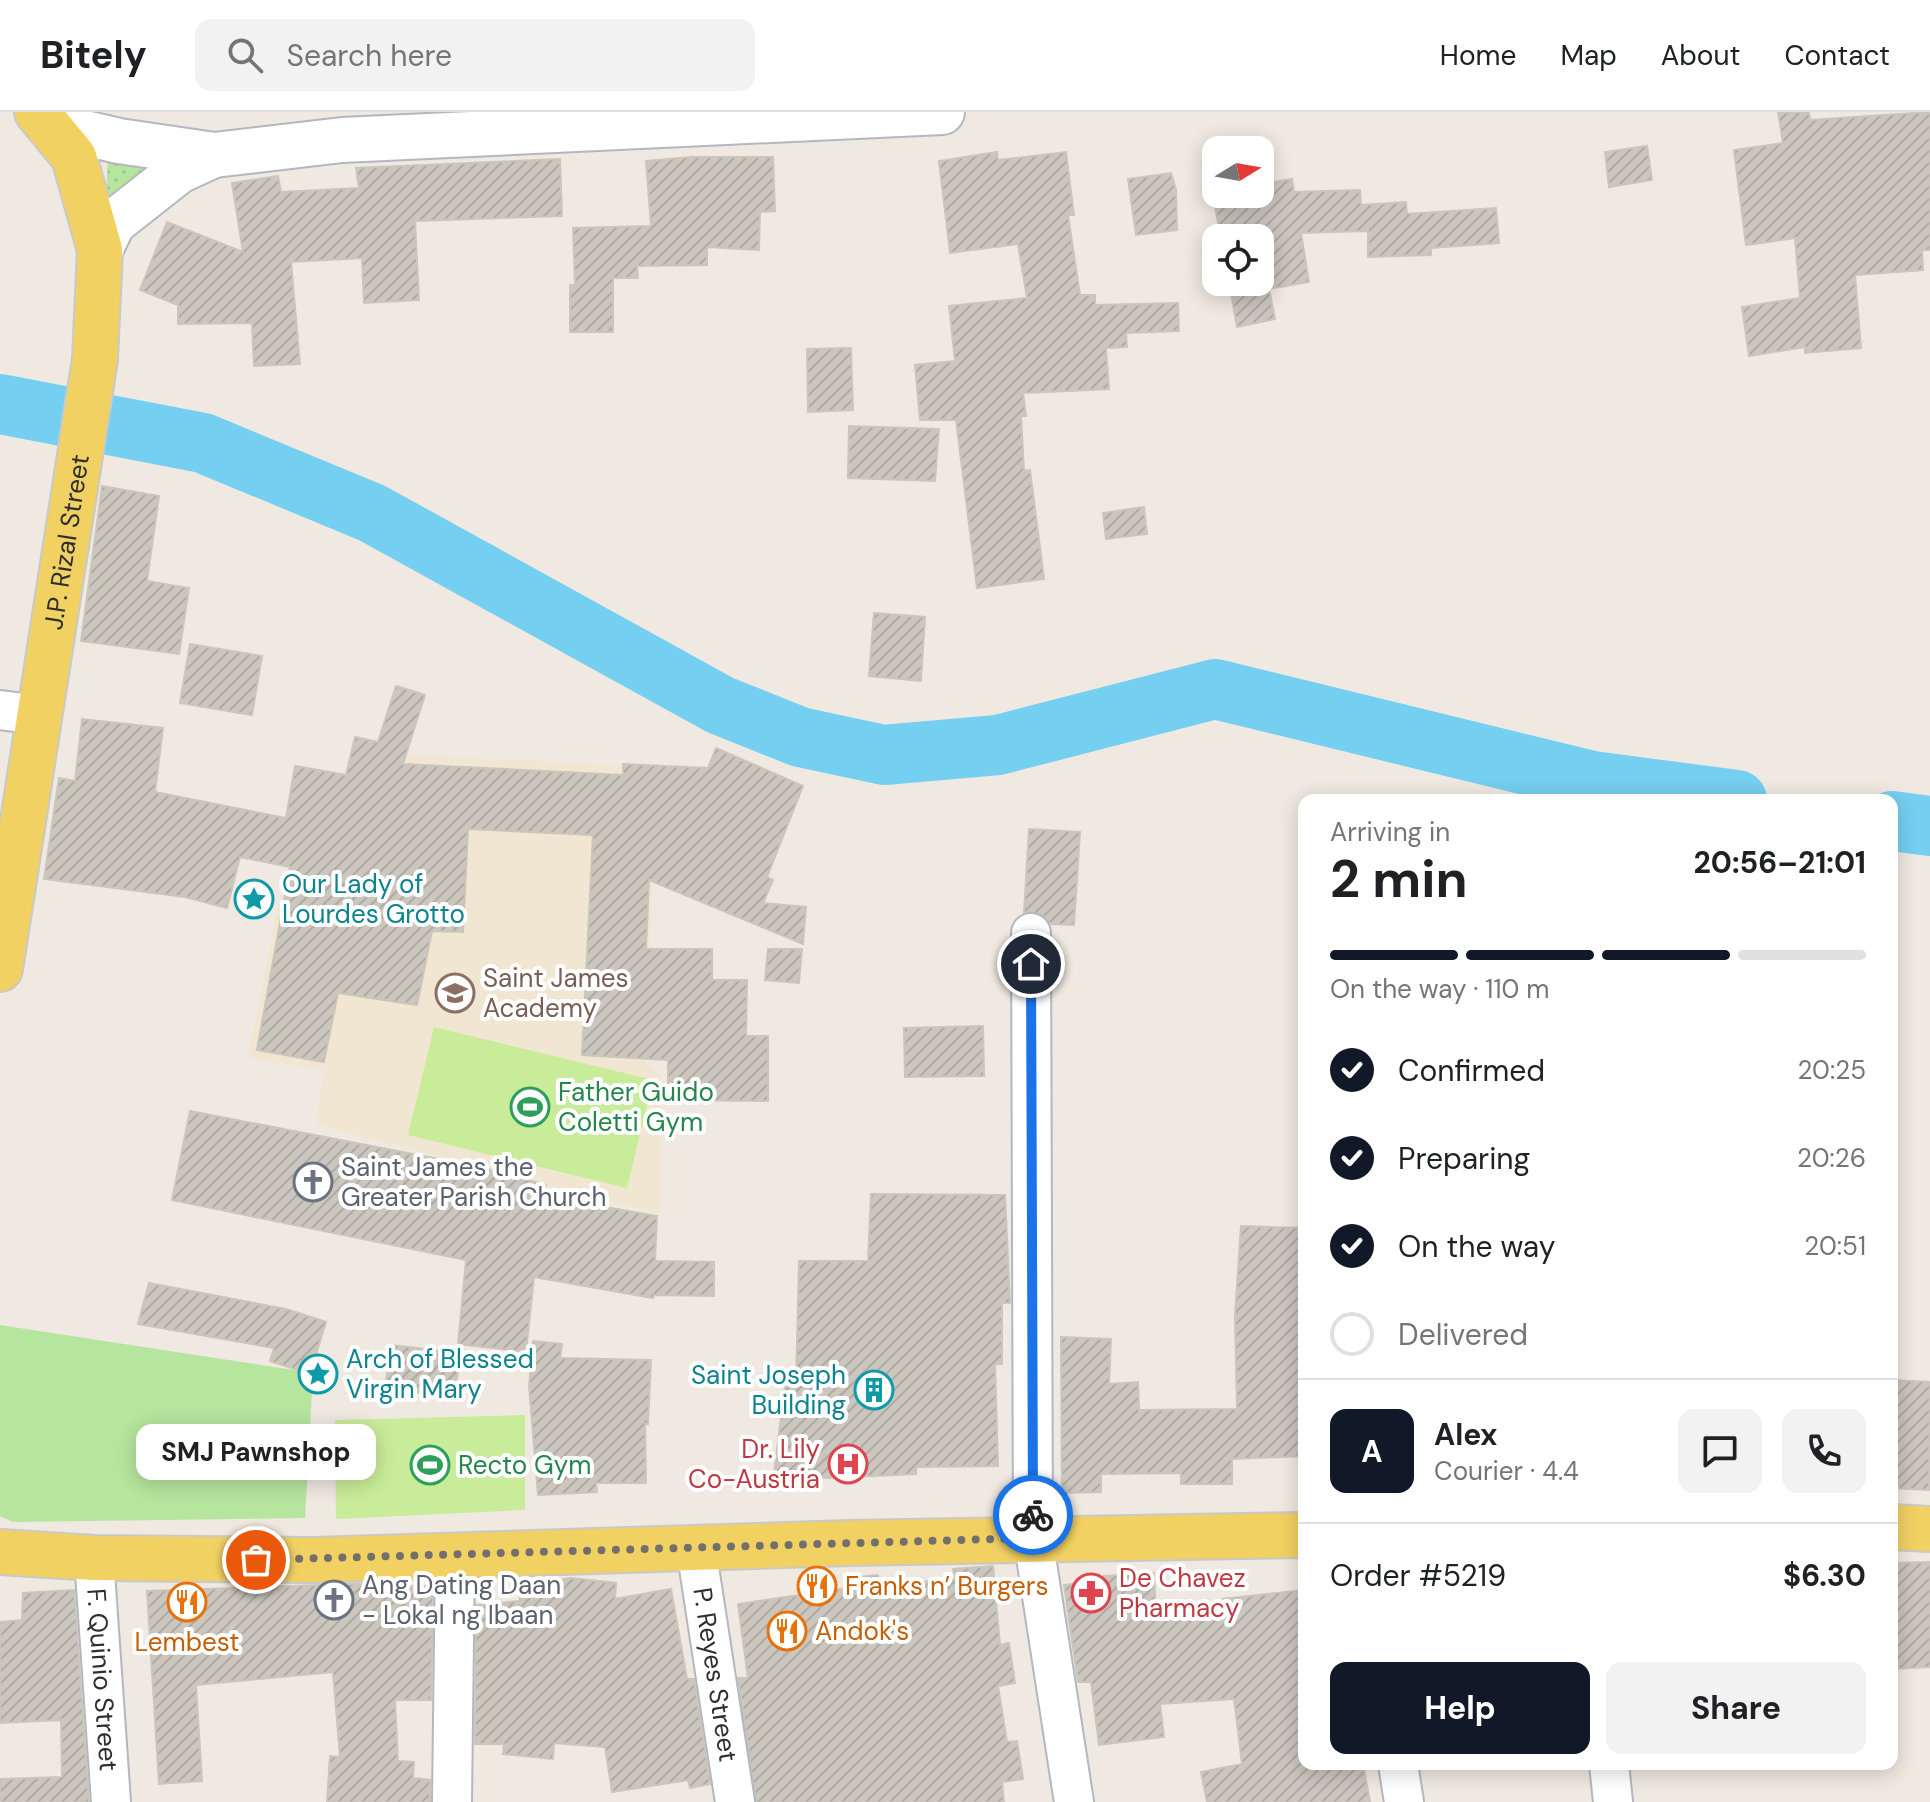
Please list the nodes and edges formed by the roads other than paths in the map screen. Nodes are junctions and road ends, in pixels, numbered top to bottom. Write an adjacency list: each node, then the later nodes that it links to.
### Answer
1 (942, 112): 3 (main road)
2 (44, 119): 3 (main road); 4 (main road, J.P. Rizal Street)
3 (214, 155): 4 (main road)
4 (100, 250): 5 (main road, J.P. Rizal Street)
5 (20, 713): 7 (main road, J.P. Rizal Street)
6 (1031, 933): 11 (street)
7 (0, 969)
8 (1898, 1527): 9 (main road)
9 (1930, 1529)
10 (1298, 1535): 11 (main road)
11 (1033, 1538): 12 (main road); 21 (street)
12 (696, 1548): 14 (main road); 20 (street, P. Reyes Street)
13 (0, 1552): 15 (main road)
14 (455, 1556): 15 (main road); 19 (street)
15 (94, 1558): 18 (street, F. Quinio Street)
16 (1399, 1770): 22 (street)
17 (1610, 1770): 23 (street)
18 (111, 1802)
19 (452, 1802)
20 (735, 1802)
21 (1074, 1802)
22 (1404, 1802)
23 (1613, 1802)

